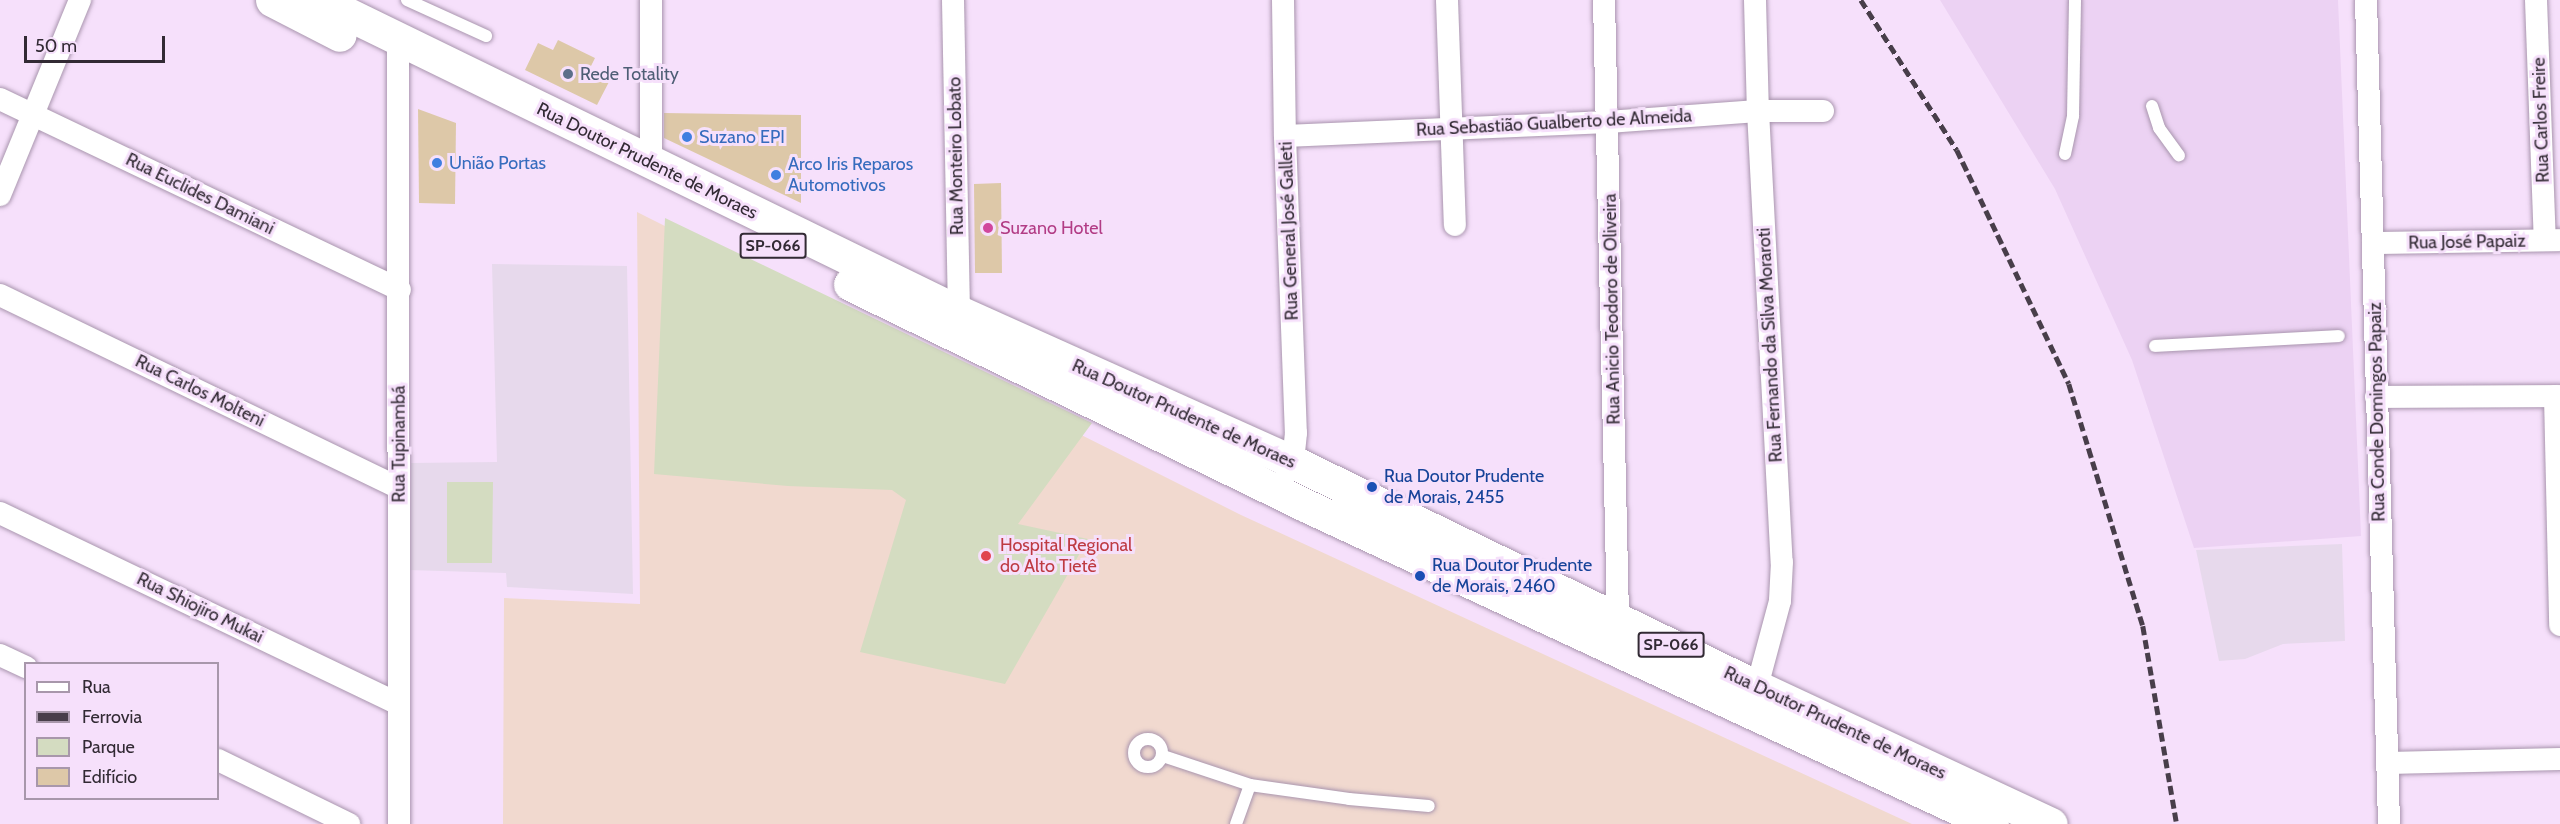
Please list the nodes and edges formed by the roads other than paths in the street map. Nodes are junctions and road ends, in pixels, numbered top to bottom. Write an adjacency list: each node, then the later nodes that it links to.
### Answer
1 (81, 0): 21 (street)
2 (272, 0): 16 (highway, Rua Doutor Prudente de Moraes / SP-066)
3 (287, 0): 14 (highway)
4 (407, 0): 15 (lane)
5 (651, 0): 27 (street)
6 (953, 0): 34 (street, Rua Monteiro Lobato)
7 (1283, 0): 24 (street, Rua General José Galleti)
8 (1447, 0): 23 (street)
9 (1604, 0): 22 (street, Rua Anicio Teodoro de Oliveira)
10 (1755, 0): 19 (street, Rua Fernando da Silva Moraroti)
11 (2075, 0): 25 (lane)
12 (2366, 0): 31 (street, Rua Conde Domingos Papaiz)
13 (2536, 0): 30 (street, Rua Carlos Freire)
14 (337, 4): 16 (highway, Rua Doutor Prudente de Moraes / SP-066)
15 (486, 36)
16 (398, 52): 27 (highway, Rua Doutor Prudente de Moraes / SP-066); 32 (street, Rua Tupinambá); 39 (highway, Rua Doutor Prudente de Moraes / SP-066)
17 (0, 99): 21 (street, Rua Euclides Damiani)
18 (2152, 106): 26 (lane)
19 (1758, 111): 20 (street, Rua Sebastião Gualberto de Almeida); 22 (street, Rua Sebastião Gualberto de Almeida); 46 (street, Rua Fernando da Silva Moraroti)
20 (1823, 111)
21 (34, 114): 28 (street); 32 (street, Rua Euclides Damiani)
22 (1608, 122): 23 (street, Rua Sebastião Gualberto de Almeida); 42 (street, Rua Anicio Teodoro de Oliveira)
23 (1453, 129): 24 (street, Rua Sebastião Gualberto de Almeida); 29 (street)
24 (1285, 136): 39 (street, Rua General José Galleti)
25 (2065, 154)
26 (2179, 156)
27 (651, 164): 34 (highway, Rua Doutor Prudente de Moraes / SP-066)
28 (0, 195)
29 (1455, 225)
30 (2552, 240): 31 (street, Rua José Papaiz)
31 (2373, 243): 38 (street, Rua Conde Domingos Papaiz)
32 (399, 290): 40 (street, Rua Tupinambá)
33 (0, 295): 40 (street, Rua Carlos Molteni)
34 (959, 312): 39 (highway, Rua Doutor Prudente de Moraes / SP-066)
35 (2340, 336): 36 (lane)
36 (2155, 346)
37 (2558, 396): 38 (street); 43 (street)
38 (2376, 398): 51 (street, Rua Conde Domingos Papaiz)
39 (1284, 475): 42 (highway, Rua Doutor Prudente de Moraes / SP-066); 57 (highway, Rua Doutor Prudente de Moraes / SP-066)
40 (399, 488): 47 (street, Rua Tupinambá)
41 (0, 513): 47 (street, Rua Shiojiro Mukai)
42 (1618, 618): 46 (highway, Rua Doutor Prudente de Moraes / SP-066)
43 (2560, 625)
44 (0, 655): 45 (street)
45 (24, 666)
46 (1756, 687): 58 (highway, Rua Doutor Prudente de Moraes / SP-066)
47 (399, 704): 55 (street, Rua Tupinambá)
48 (1163, 756): 52 (lane)
49 (2560, 759): 51 (street)
50 (219, 760): 54 (street)
51 (2388, 762): 59 (street, Rua Conde Domingos Papaiz)
52 (1250, 785): 53 (lane); 56 (lane)
53 (1429, 806)
54 (349, 824)
55 (399, 824)
56 (1236, 824)
57 (1992, 824)
58 (2051, 824)
59 (2389, 824)

